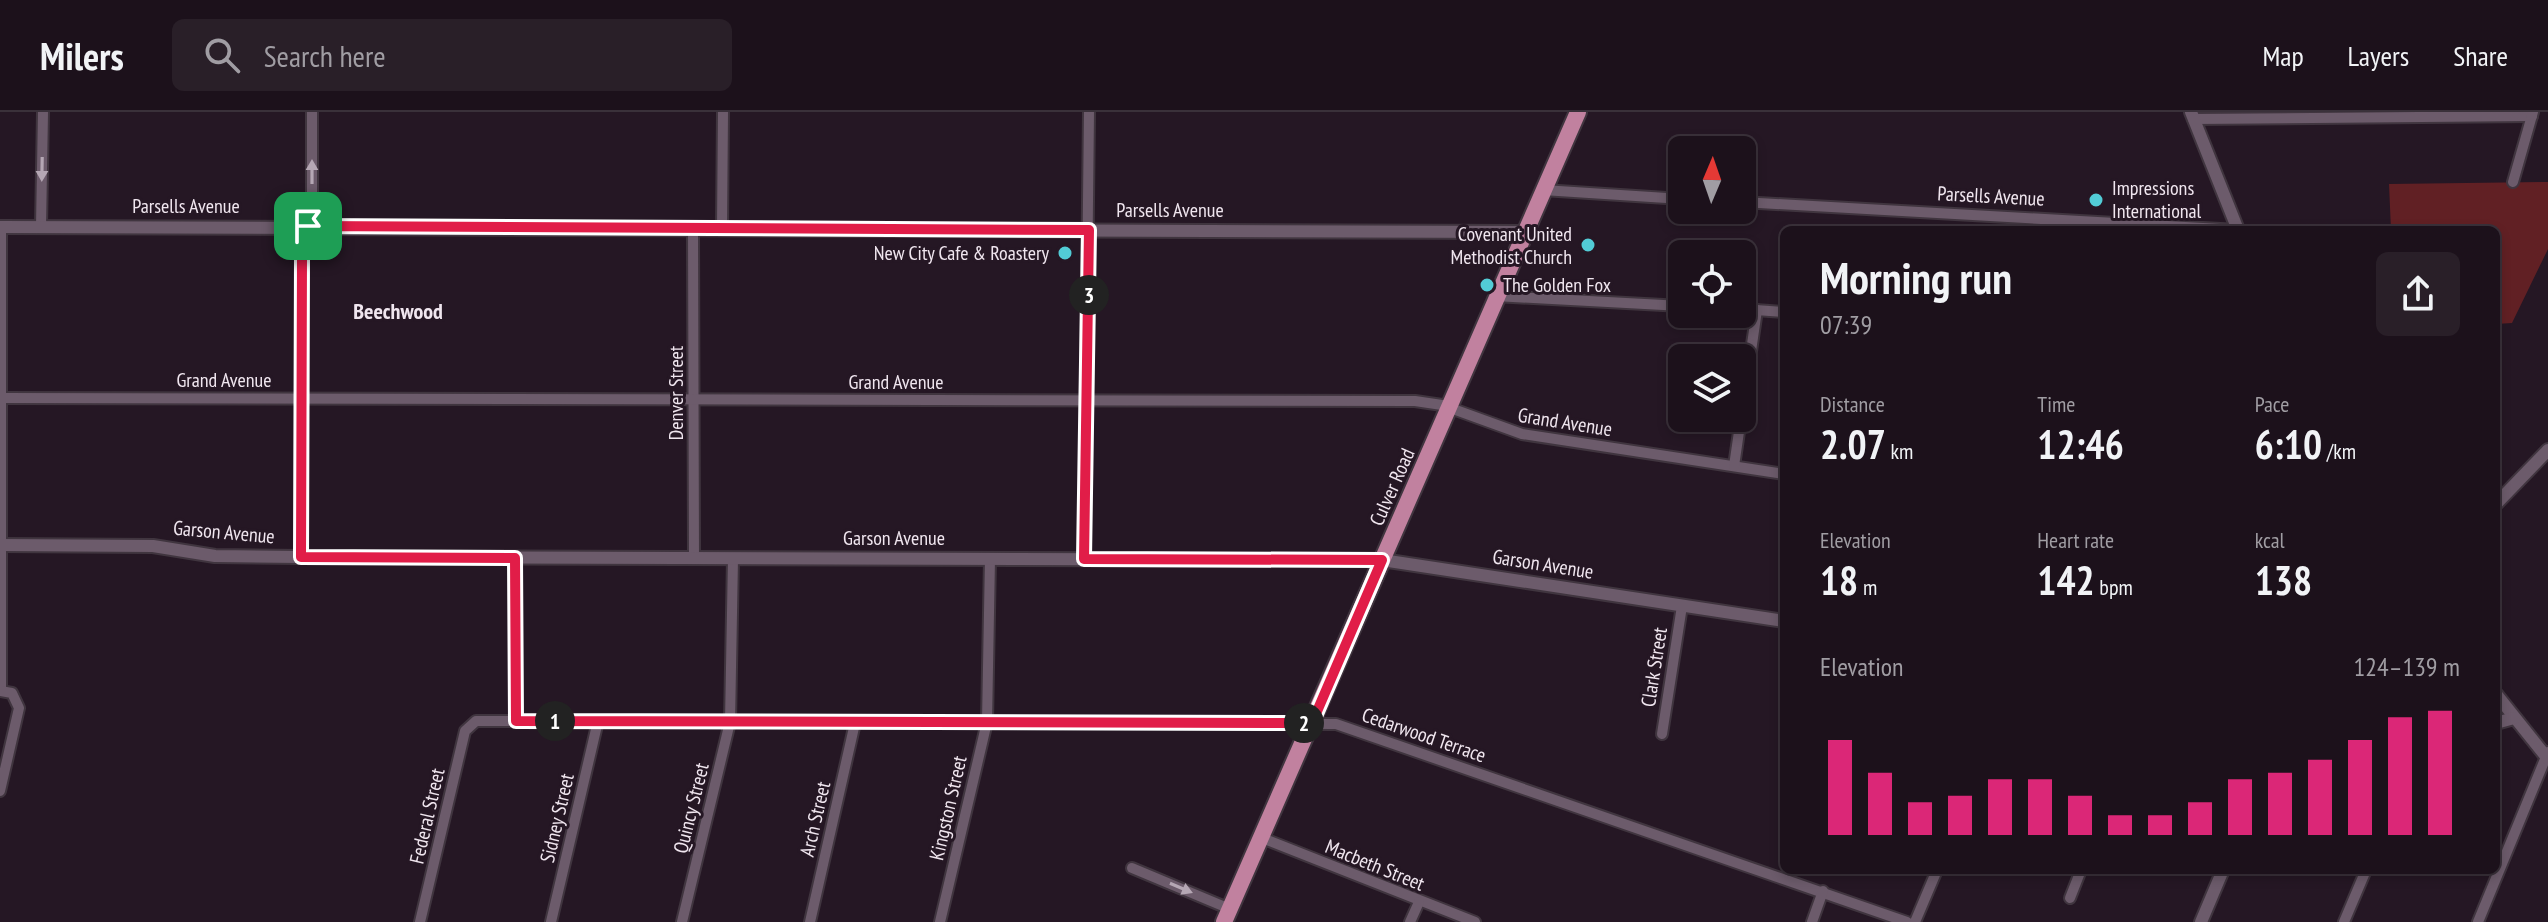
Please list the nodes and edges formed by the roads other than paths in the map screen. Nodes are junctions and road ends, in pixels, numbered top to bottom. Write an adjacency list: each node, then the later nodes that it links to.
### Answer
1 (43, 112): 16 (street, one-way to 16)
2 (312, 112): 12 (street, one-way to 2)
3 (723, 112): 18 (street)
4 (1089, 112): 19 (street)
5 (1578, 112): 9 (main road, Culver Road)
6 (2532, 114): 7 (street); 8 (street)
7 (2192, 115): 14 (street)
8 (2513, 182)
9 (1543, 190): 10 (street); 20 (main road, Culver Road)
10 (1668, 198)
11 (1756, 203): 13 (street, Parsells Avenue)
12 (308, 226): 16 (street, Parsells Avenue); 17 (street, Parsells Avenue); 27 (street)
13 (2167, 226)
14 (2236, 226)
15 (0, 227): 16 (street, Parsells Avenue); 26 (street)
16 (41, 227)
17 (693, 228): 18 (street, Parsells Avenue); 28 (street, Denver Street)
18 (722, 228): 19 (street, Parsells Avenue)
19 (1089, 230): 20 (street, Parsells Avenue); 29 (street)
20 (1525, 232): 21 (main road, Culver Road)
21 (1495, 296): 22 (street); 30 (main road, Culver Road)
22 (1668, 305)
23 (1757, 310): 24 (street); 25 (street)
24 (1780, 312)
25 (1752, 344)
26 (1, 398): 27 (street, Grand Avenue); 36 (street)
27 (301, 398): 28 (street, Grand Avenue); 37 (street)
28 (694, 398): 29 (street, Grand Avenue); 39 (street, Denver Street)
29 (1088, 401): 30 (street, Grand Avenue); 42 (street)
30 (1449, 407): 33 (street, Grand Avenue); 43 (main road, Culver Road)
31 (1739, 432): 33 (street)
32 (2548, 450): 35 (street)
33 (1734, 466): 34 (street, Grand Avenue)
34 (1780, 473)
35 (2500, 500)
36 (1, 545): 37 (street, Garson Avenue); 46 (street)
37 (301, 557): 38 (street, Garson Avenue)
38 (515, 558): 39 (street, Garson Avenue); 49 (street)
39 (694, 558): 40 (street, Garson Avenue)
40 (733, 558): 41 (street, Garson Avenue); 52 (street, Quincy Street)
41 (990, 558): 42 (street, Garson Avenue); 53 (street, Kingston Street)
42 (1084, 559): 43 (street, Garson Avenue)
43 (1382, 560): 44 (street, Garson Avenue); 56 (main road, Culver Road)
44 (1682, 606): 45 (street, Garson Avenue); 57 (street, Clark Street)
45 (1780, 620)
46 (4, 692): 59 (street)
47 (2500, 699): 48 (street)
48 (2514, 718): 54 (street); 58 (street)
49 (516, 721): 50 (street, Cedarwood Terrace); 51 (street, Cedarwood Terrace)
50 (598, 721): 52 (street, Cedarwood Terrace); 73 (street, Sidney Street)
51 (473, 722): 72 (street, Federal Street)
52 (730, 722): 55 (street, Cedarwood Terrace); 74 (street, Quincy Street)
53 (987, 722): 55 (street, Cedarwood Terrace); 56 (street, Cedarwood Terrace); 76 (street, Kingston Street)
54 (2500, 722)
55 (855, 723): 75 (street, Arch Street)
56 (1312, 723): 60 (main road, Culver Road); 68 (street, Cedarwood Terrace)
57 (1662, 734)
58 (2547, 756): 62 (street)
59 (0, 791)
60 (1262, 838): 70 (street, Macbeth Street); 71 (main road, Culver Road)
61 (1132, 868): 71 (street, one-way to 71)
62 (2500, 869)
63 (1935, 874): 81 (street)
64 (2079, 874): 69 (street)
65 (2221, 874): 82 (street)
66 (2364, 874): 83 (street)
67 (2498, 874): 84 (street)
68 (1823, 891): 79 (street); 80 (street, Cedarwood Terrace)
69 (2070, 898)
70 (1419, 902): 77 (street); 78 (street, Macbeth Street)
71 (1227, 916)
72 (420, 922)
73 (551, 922)
74 (682, 922)
75 (810, 922)
76 (940, 922)
77 (1410, 922)
78 (1475, 922)
79 (1812, 922)
80 (1907, 922)
81 (1915, 922)
82 (2201, 922)
83 (2344, 922)
84 (2478, 922)

